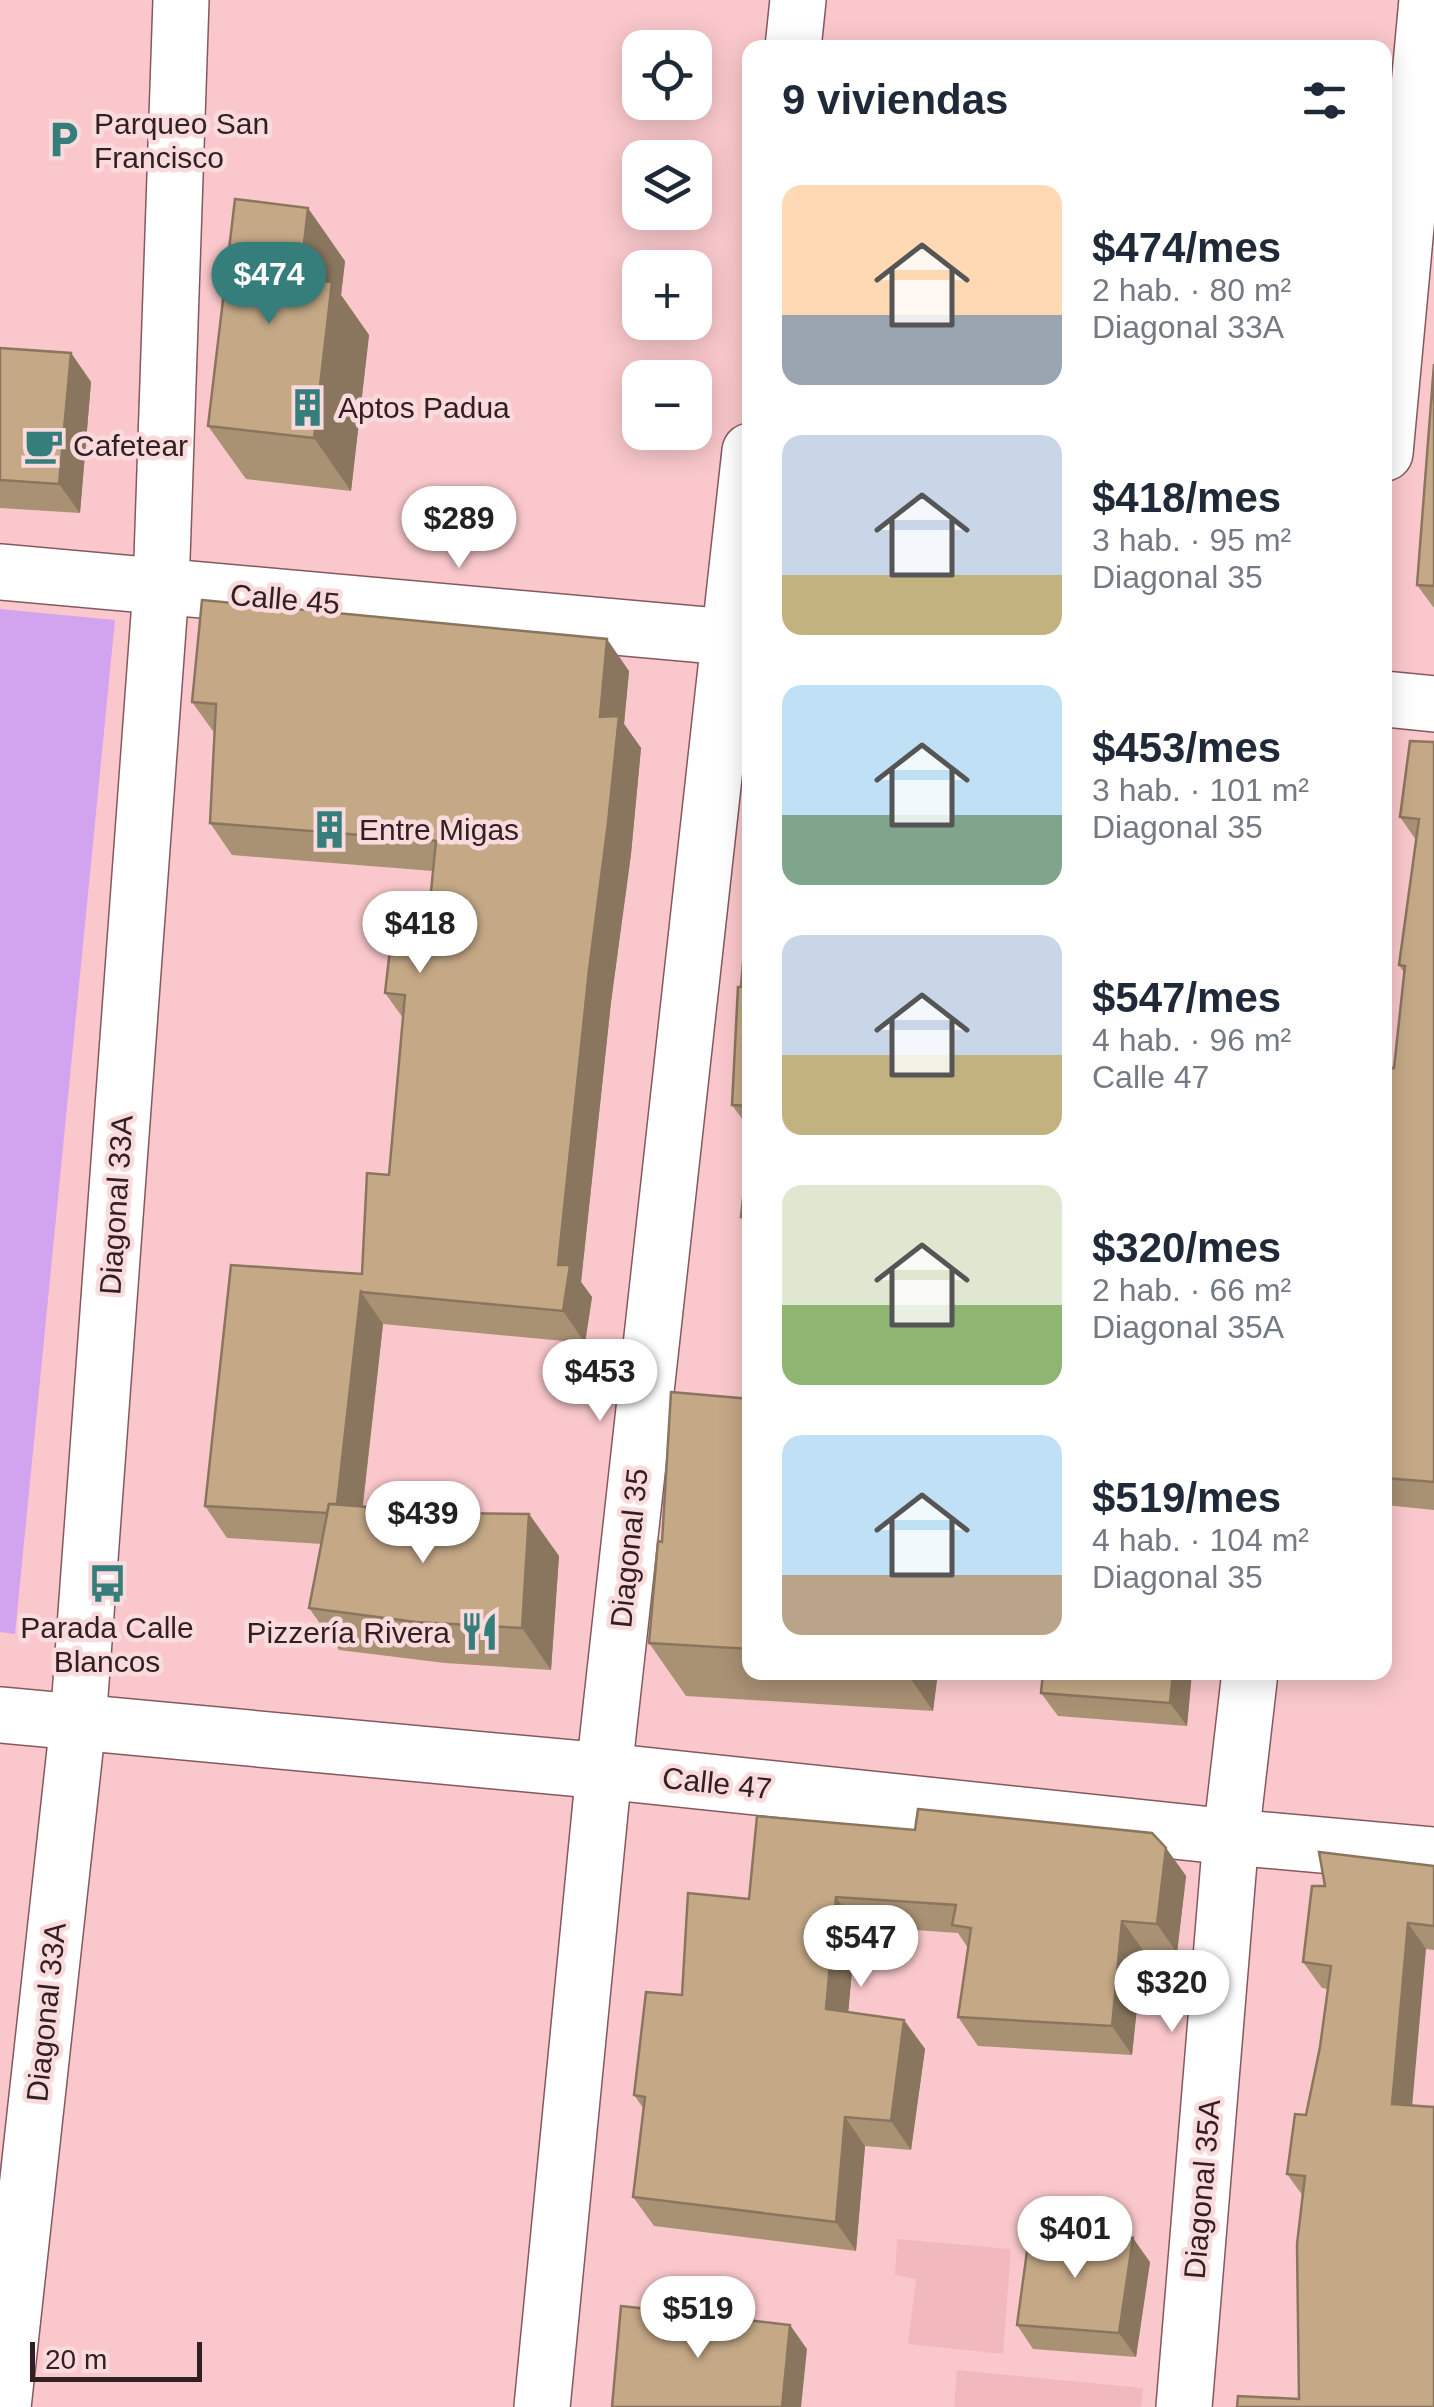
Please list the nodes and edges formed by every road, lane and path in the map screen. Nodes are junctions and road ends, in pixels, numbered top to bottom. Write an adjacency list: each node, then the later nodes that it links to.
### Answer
1 (181, 0): 7 (street, Diagonal 33A)
2 (798, 0): 4 (street)
3 (1427, 0): 5 (street)
4 (794, 40)
5 (1392, 378)
6 (0, 572): 7 (street, Calle 45)
7 (160, 588): 9 (street, Calle 45); 14 (street, Diagonal 33A)
8 (742, 601): 9 (street, Diagonal 35)
9 (740, 638): 15 (street, Diagonal 35)
10 (1392, 700): 11 (street)
11 (1434, 704)
12 (1249, 1680): 16 (street, Diagonal 35A)
13 (0, 1715): 14 (street, Calle 47)
14 (78, 1723): 15 (street, Calle 47); 18 (street, Diagonal 33A)
15 (604, 1771): 16 (street, Calle 47); 19 (street, Diagonal 35)
16 (1231, 1837): 17 (street, Calle 47); 20 (street, Diagonal 35A)
17 (1434, 1855)
18 (2, 2407)
19 (542, 2407)
20 (1184, 2407)

